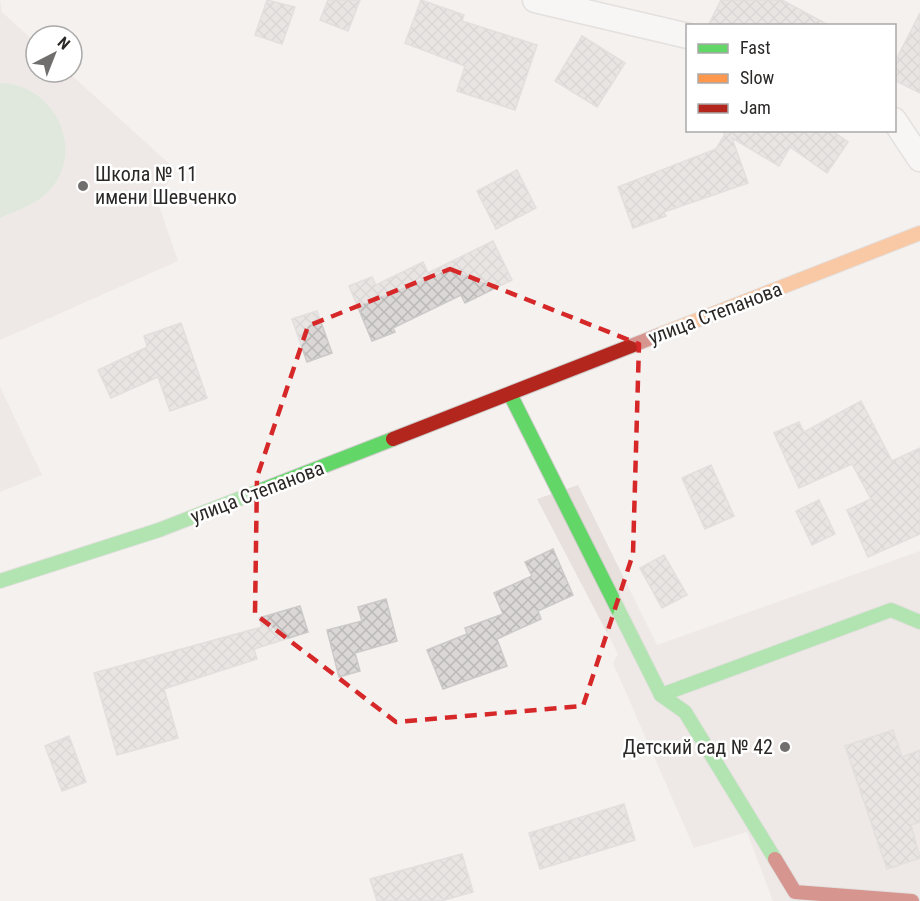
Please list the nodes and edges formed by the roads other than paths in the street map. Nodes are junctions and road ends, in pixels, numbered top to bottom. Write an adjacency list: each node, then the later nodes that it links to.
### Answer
1 (535, 0): 2 (street)
2 (686, 36)
3 (896, 123): 4 (street)
4 (920, 159)
5 (920, 233): 6 (street, улица Степанова)
6 (510, 394): 7 (street, улица Степанова); 9 (street)
7 (0, 581)
8 (920, 622): 9 (street)
9 (661, 695): 11 (street)
10 (920, 894): 11 (street)
11 (912, 901)

